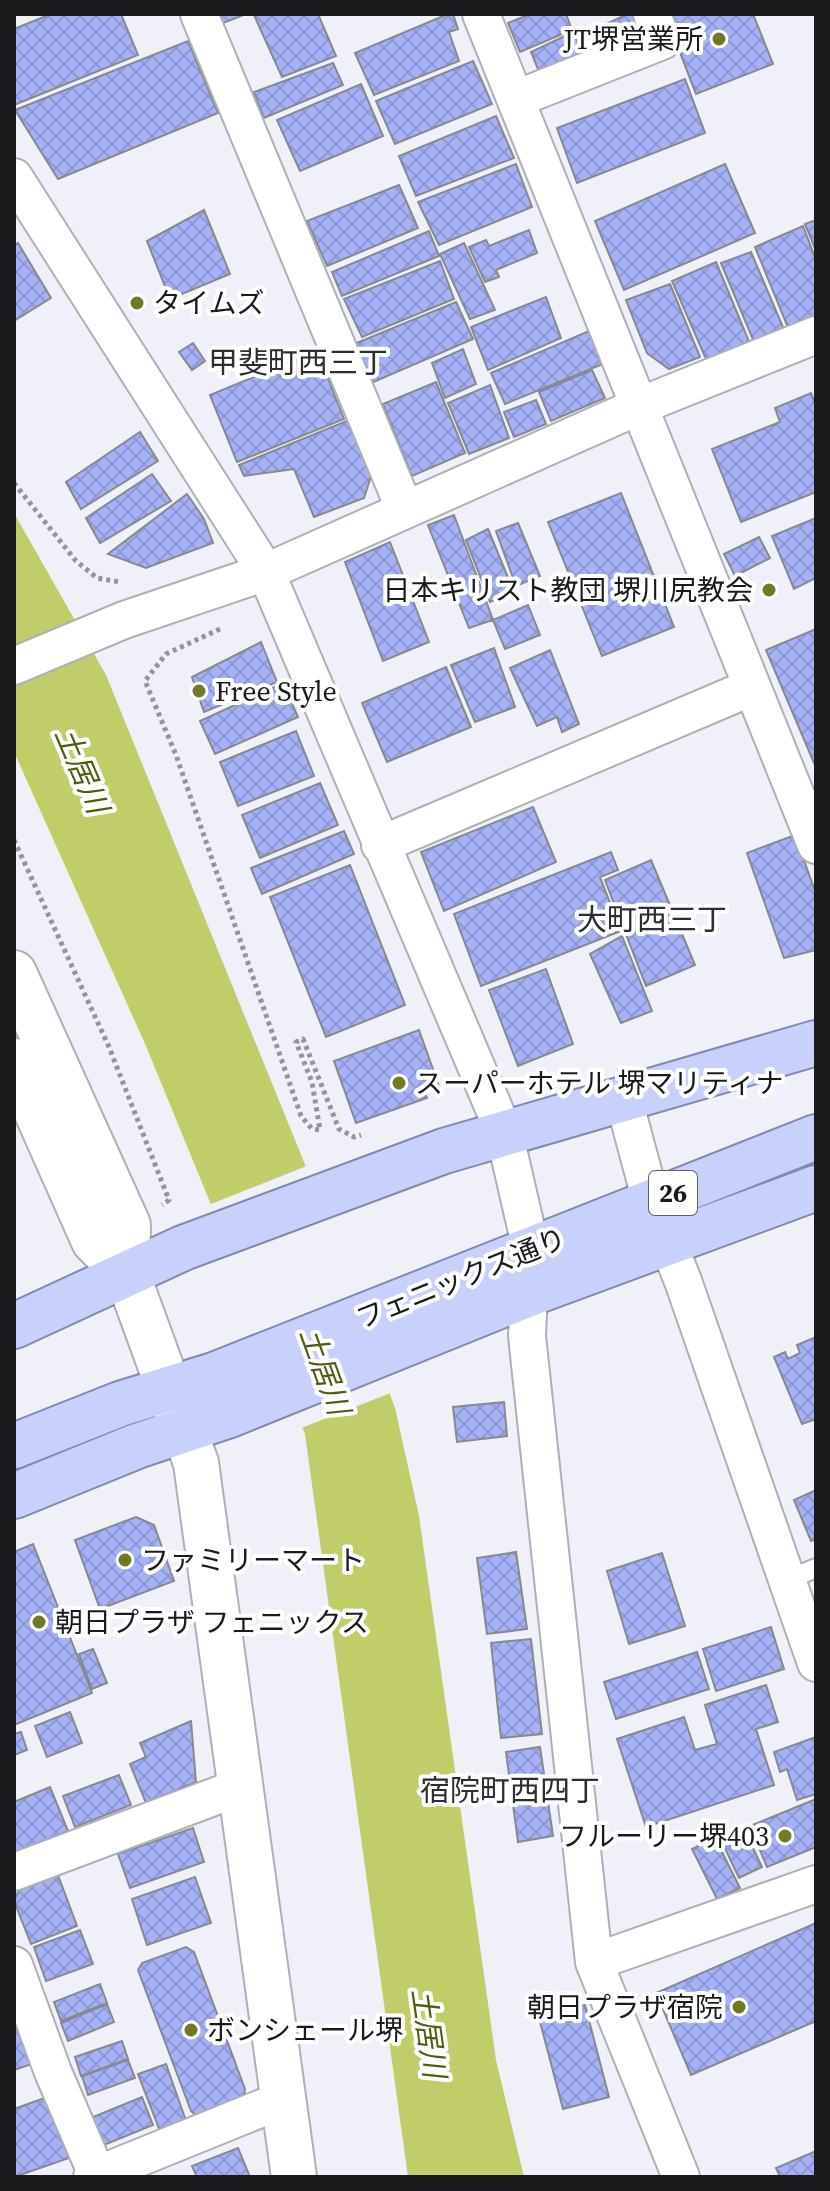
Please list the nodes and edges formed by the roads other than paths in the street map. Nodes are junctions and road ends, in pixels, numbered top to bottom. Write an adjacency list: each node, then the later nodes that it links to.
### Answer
1 (199, 14): 8 (street)
2 (481, 14): 4 (street)
3 (652, 14): 4 (street)
4 (516, 99): 7 (street)
5 (14, 177): 9 (street)
6 (816, 335): 7 (street)
7 (637, 407): 8 (street); 11 (street)
8 (405, 510): 9 (street)
9 (273, 588): 10 (street); 12 (street)
10 (14, 666)
11 (752, 687): 12 (street); 13 (street)
12 (380, 845): 18 (street)
13 (816, 845)
14 (14, 973): 24 (street)
15 (816, 1043): 17 (highway)
16 (14, 1061): 24 (street)
17 (623, 1097): 18 (highway); 21 (street)
18 (504, 1132): 23 (street); 24 (highway)
19 (816, 1137): 21 (highway, フェニックス通り / 26)
20 (816, 1188): 22 (highway, 26)
21 (651, 1201): 22 (street); 23 (highway, フェニックス通り / 26)
22 (667, 1244): 23 (highway, 26); 25 (highway, 26); 32 (street)
23 (531, 1249): 25 (street); 26 (highway, フェニックス通り / 26)
24 (127, 1274): 27 (highway); 28 (street)
25 (529, 1294): 26 (highway, 26); 37 (street)
26 (421, 1316): 28 (highway, フェニックス通り / 26); 29 (highway, 26)
27 (14, 1326)
28 (168, 1389): 29 (street); 30 (highway, フェニックス通り / 26)
29 (183, 1432): 31 (highway, 26); 34 (street)
30 (14, 1446)
31 (14, 1496)
32 (801, 1574): 33 (street)
33 (816, 1663)
34 (240, 1787): 35 (street); 39 (street)
35 (14, 1872)
36 (816, 1884): 37 (street)
37 (594, 1962): 42 (street)
38 (14, 1965): 40 (street)
39 (282, 2100): 40 (street); 41 (street)
40 (95, 2176)
41 (294, 2177)
42 (681, 2177)

